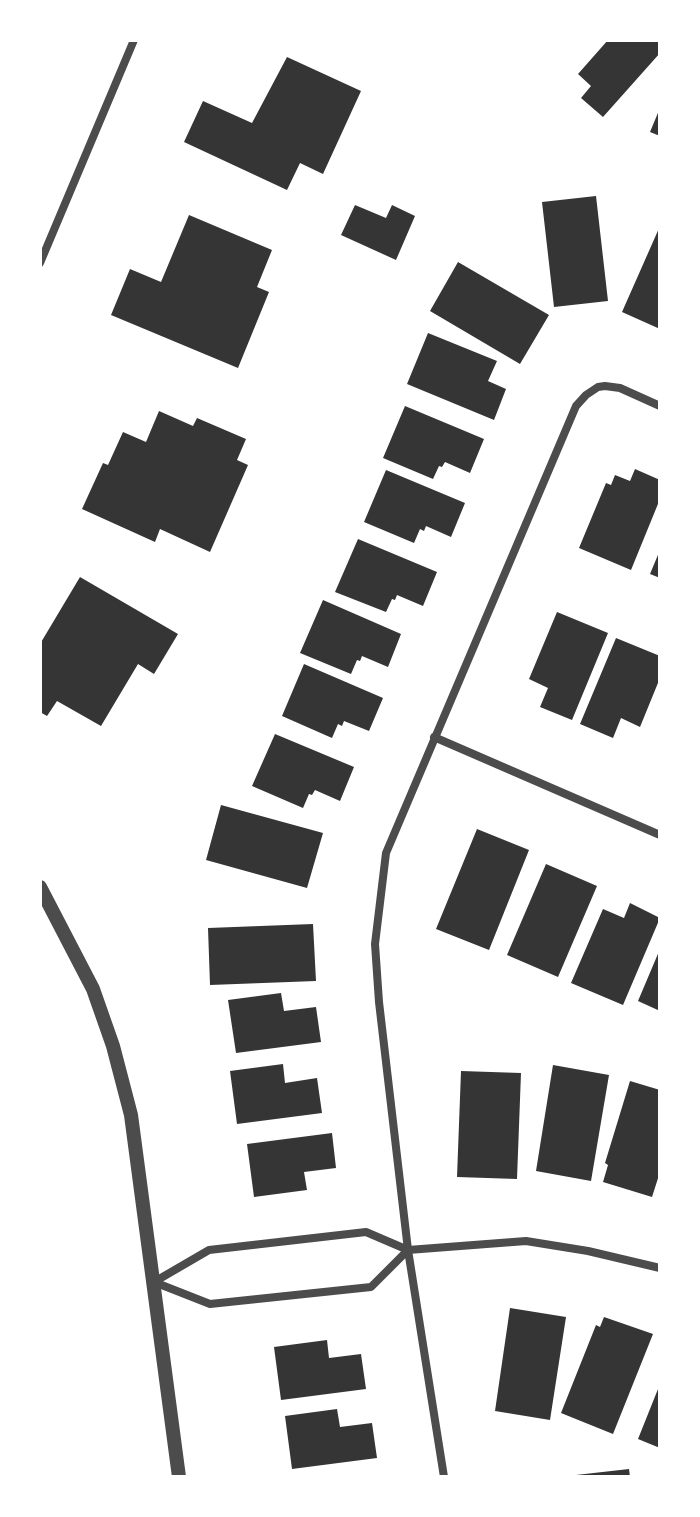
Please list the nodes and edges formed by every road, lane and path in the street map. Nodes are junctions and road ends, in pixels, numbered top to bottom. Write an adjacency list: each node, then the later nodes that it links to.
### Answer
1 (134, 40): 2 (street)
2 (40, 263)
3 (660, 406): 4 (street)
4 (434, 737): 5 (street); 7 (street)
5 (660, 835)
6 (40, 887): 9 (street)
7 (408, 1250): 8 (street); 9 (street); 9 (street); 11 (street)
8 (660, 1268)
9 (154, 1282): 10 (street)
10 (179, 1477)
11 (444, 1477)

